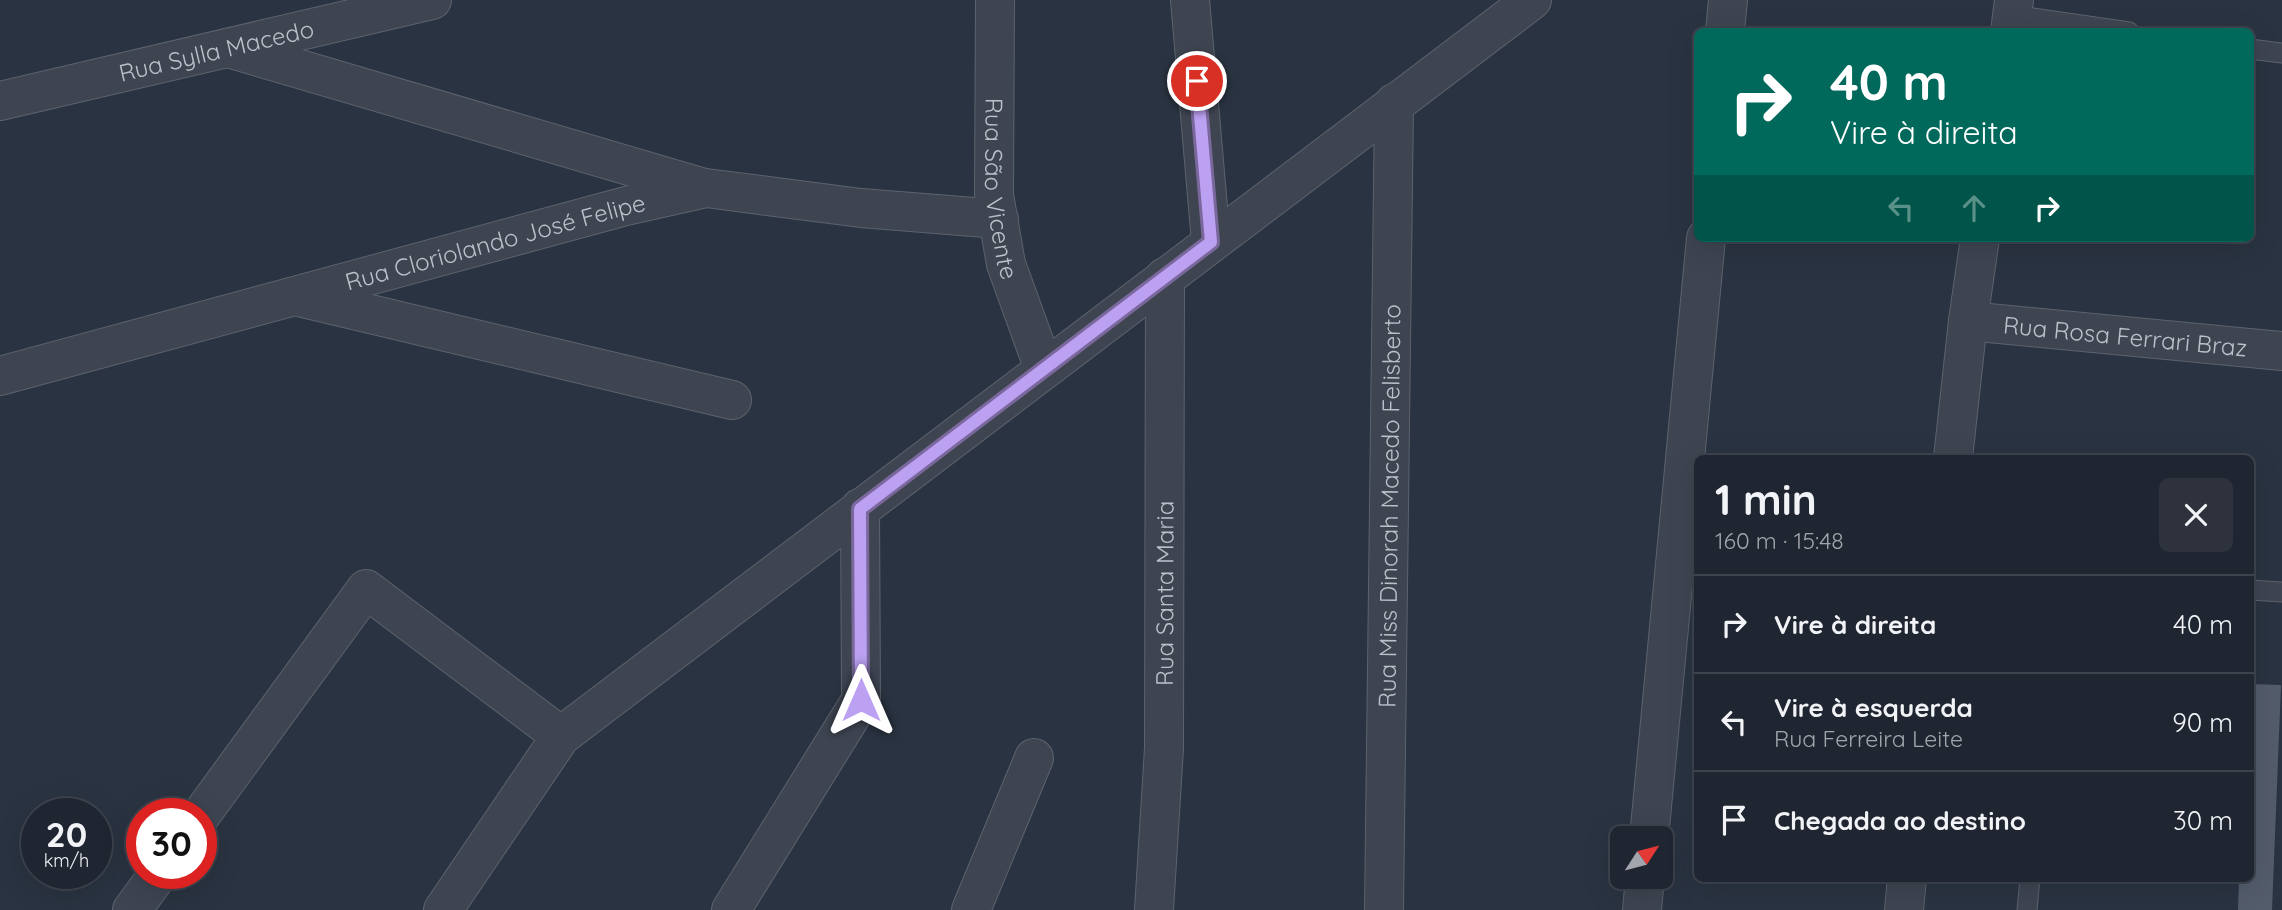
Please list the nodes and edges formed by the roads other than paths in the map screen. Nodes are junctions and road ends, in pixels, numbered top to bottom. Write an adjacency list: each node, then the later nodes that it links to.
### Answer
1 (432, 0): 6 (street, Rua Sylla Macedo)
2 (995, 0): 16 (street, Rua São Vicente)
3 (1190, 0): 17 (street)
4 (1532, 0): 14 (street)
5 (1728, 0): 8 (street)
6 (305, 14): 10 (street, Rua Sylla Macedo)
7 (2012, 16): 9 (lane)
8 (1725, 28)
9 (2100, 28)
10 (228, 48): 13 (street, Rua Sylla Macedo); 15 (street)
11 (2254, 50): 12 (lane)
12 (2282, 53)
13 (0, 101)
14 (1394, 103): 17 (street); 44 (street, Rua Miss Dinorah Macedo Felisberto)
15 (706, 188): 16 (street, Rua Cloriolando José Felipe); 21 (street, Rua Cloriolando José Felipe)
16 (999, 219): 24 (street, Rua São Vicente)
17 (1211, 242): 20 (street)
18 (1706, 242): 34 (street)
19 (1979, 242): 22 (street)
20 (1165, 277): 24 (street); 43 (street, Rua Santa Maria)
21 (297, 296): 25 (street, Rua Cloriolando José Felipe); 26 (street)
22 (1968, 321): 23 (street, Rua Rosa Ferrari Braz); 27 (street)
23 (2282, 351)
24 (1044, 369): 28 (street)
25 (0, 376)
26 (732, 400)
27 (1953, 455)
28 (860, 509): 31 (street); 41 (street)
29 (2254, 590): 30 (lane)
30 (2282, 592)
31 (561, 736): 33 (street); 40 (street)
32 (1034, 758): 42 (street)
33 (213, 798)
34 (1650, 826)
35 (1907, 882): 46 (street)
36 (2030, 882): 47 (lane)
37 (147, 889): 39 (street)
38 (1644, 889): 45 (street)
39 (132, 910)
40 (443, 910)
41 (731, 910)
42 (971, 910)
43 (1154, 910)
44 (1384, 910)
45 (1642, 910)
46 (1904, 910)
47 (2027, 910)

